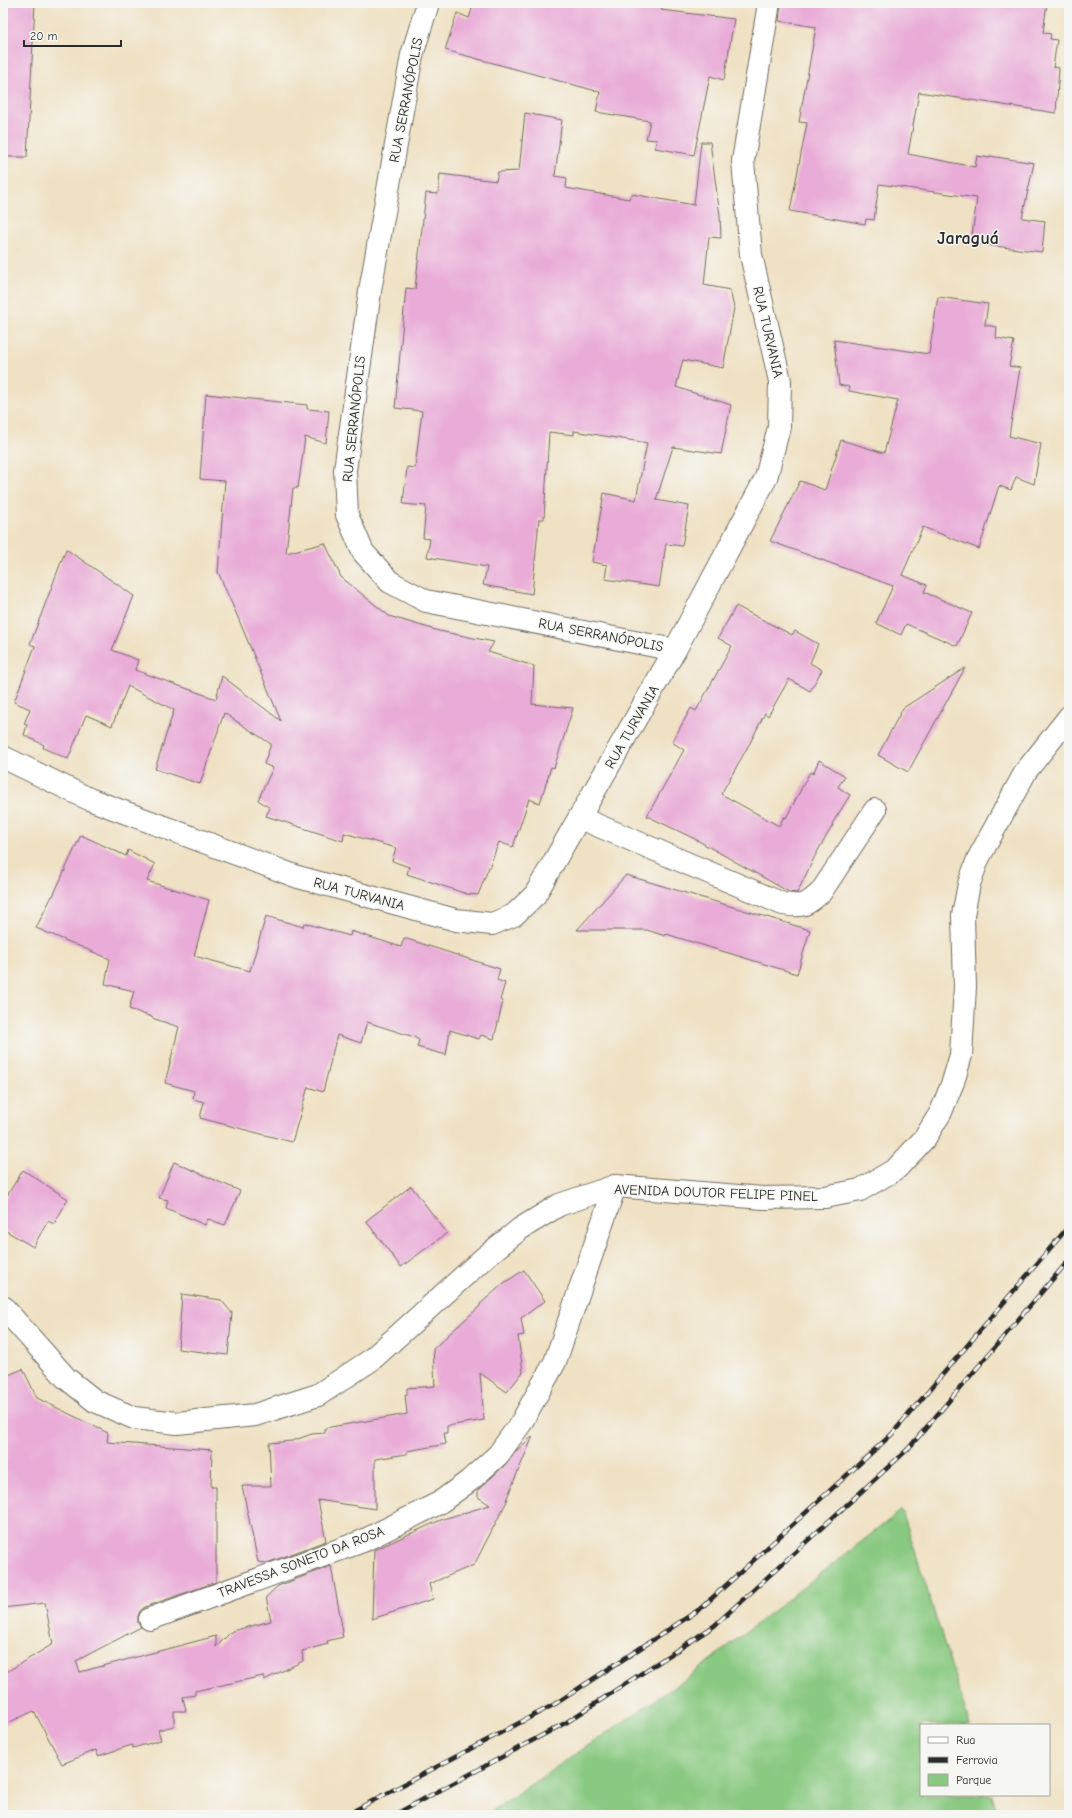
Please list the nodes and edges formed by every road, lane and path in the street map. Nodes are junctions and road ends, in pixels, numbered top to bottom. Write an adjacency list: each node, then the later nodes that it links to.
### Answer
1 (428, 3): 3 (street, RUA SERRANÓPOLIS)
2 (769, 3): 3 (street, RUA TURVANIA)
3 (675, 650): 7 (street, RUA TURVANIA)
4 (1069, 718): 8 (street, AVENIDA DOUTOR FELIPE PINEL)
5 (3, 757): 7 (street, RUA TURVANIA)
6 (875, 810): 7 (street)
7 (580, 818)
8 (615, 1186): 9 (street, AVENIDA DOUTOR FELIPE PINEL); 10 (street, TRAVESSA SONETO DA ROSA)
9 (3, 1307)
10 (150, 1619)

